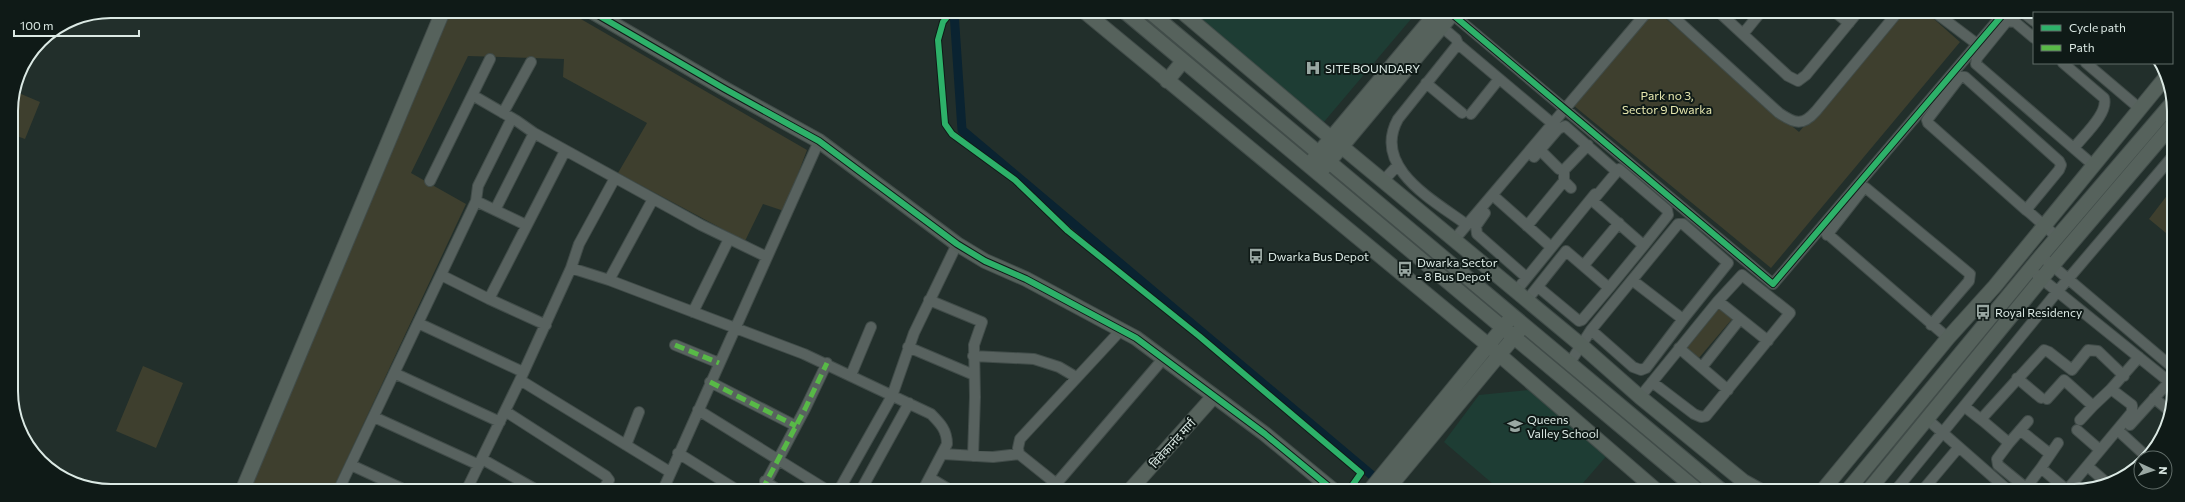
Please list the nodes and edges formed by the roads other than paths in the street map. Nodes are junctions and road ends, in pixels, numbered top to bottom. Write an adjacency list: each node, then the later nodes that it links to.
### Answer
1 (440, 18): 185 (street)
2 (601, 18): 44 (street)
3 (1092, 18): 31 (street)
4 (1132, 18): 26 (street)
5 (1157, 18): 50 (street)
6 (1189, 18): 45 (street)
7 (1433, 18): 45 (street)
8 (1449, 18): 20 (street)
9 (1459, 18): 37 (street)
10 (1642, 18): 37 (street)
11 (1675, 18): 16 (street)
12 (1726, 18): 21 (street)
13 (1756, 18): 21 (street)
14 (1842, 18): 19 (street)
15 (1853, 18): 19 (street)
16 (1893, 18)
17 (1943, 18): 24 (street)
18 (2000, 18): 24 (street)
19 (1849, 23): 21 (street)
20 (1442, 26): 23 (street); 45 (street)
21 (1743, 34)
22 (2033, 37): 47 (street)
23 (1458, 44): 30 (street); 33 (street)
24 (1977, 44): 34 (street)
25 (490, 59): 35 (street)
26 (1183, 61): 31 (street); 55 (street)
27 (531, 62): 39 (street)
28 (2064, 64): 47 (street)
29 (2087, 64): 36 (street)
30 (1501, 80): 33 (street); 41 (street)
31 (1167, 81): 81 (street)
32 (2162, 81): 36 (street)
33 (1426, 83): 54 (street)
34 (1943, 91): 65 (street); 65 (street); 73 (street)
35 (474, 96): 39 (street); 59 (street)
36 (2139, 108): 53 (street)
37 (1566, 109): 41 (street); 51 (street)
38 (2167, 109): 75 (street)
39 (503, 113): 40 (street)
40 (512, 118): 43 (street); 63 (street)
41 (1553, 124): 71 (street)
42 (2167, 132): 85 (street)
43 (534, 133): 49 (street); 64 (street)
44 (819, 141): 78 (street); 83 (street)
45 (1336, 142): 50 (street); 60 (street)
46 (1588, 145): 48 (street); 56 (street); 57 (street)
47 (2074, 148): 53 (street)
48 (1540, 150): 56 (street); 62 (street)
49 (565, 151): 58 (street); 69 (street)
50 (1322, 158): 55 (street); 102 (street)
51 (1624, 158): 57 (street); 66 (street)
52 (2167, 163): 93 (street)
53 (2092, 164): 70 (street)
54 (1397, 166): 60 (street); 71 (street)
55 (1313, 170): 74 (street)
56 (1564, 170): 72 (street)
57 (1614, 170): 80 (street)
58 (615, 178): 61 (street); 86 (street)
59 (430, 181)
60 (1383, 181): 77 (street)
61 (654, 199): 76 (street); 91 (street)
62 (1497, 199): 72 (street); 89 (street)
63 (476, 201): 64 (street); 88 (street)
64 (495, 210): 69 (street)
65 (2026, 210): 70 (street)
66 (1690, 214): 68 (street); 73 (street)
67 (1619, 223): 79 (street); 79 (street); 84 (street)
68 (1683, 224): 92 (street); 103 (street)
69 (526, 225): 98 (street)
70 (2044, 225): 75 (street); 115 (street)
71 (1467, 226): 77 (street)
72 (1527, 226): 80 (street)
73 (1824, 232): 106 (street); 106 (street)
74 (1391, 235): 81 (street); 111 (street)
75 (2057, 237): 82 (street)
76 (729, 239): 83 (street); 101 (street)
77 (1454, 240): 97 (street)
78 (957, 244): 99 (street); 112 (street)
79 (1645, 244): 95 (street)
80 (1551, 246): 89 (street)
81 (1376, 253): 117 (street)
82 (2041, 256): 85 (street); 87 (street)
83 (766, 257): 110 (street)
84 (1584, 265): 94 (street); 95 (street)
85 (2052, 266): 90 (street); 93 (street)
86 (571, 268): 91 (street); 107 (street)
87 (2030, 269): 90 (street); 210 (street)
88 (441, 275): 98 (street); 105 (street)
89 (1526, 278): 97 (street)
90 (2042, 279): 96 (street); 158 (street)
91 (609, 280): 101 (street)
92 (1632, 280): 103 (street); 113 (street)
93 (2069, 280): 96 (street); 127 (street)
94 (1538, 287): 95 (street); 97 (street)
95 (1609, 288)
96 (2057, 292): 124 (street); 152 (street)
97 (1521, 296): 118 (street)
98 (489, 300): 107 (street)
99 (930, 300): 120 (street); 123 (street)
100 (1718, 301): 104 (street); 116 (street); 121 (street)
101 (693, 312): 110 (street)
102 (1512, 316): 108 (street); 111 (street)
103 (1684, 318): 113 (street)
104 (1740, 319): 116 (street); 130 (street)
105 (418, 323): 132 (street); 135 (street)
106 (1931, 324): 115 (street)
107 (546, 325): 135 (street)
108 (1524, 326): 114 (street); 129 (street)
109 (871, 327): 133 (street)
110 (735, 328): 126 (street); 128 (street)
111 (1503, 328): 114 (street); 117 (street)
112 (1121, 330): 125 (street); 137 (street)
113 (1591, 330): 118 (street)
114 (1513, 338): 122 (street); 206 (street)
115 (1948, 338): 209 (street)
116 (1768, 341): 145 (street)
117 (1488, 345): 122 (street); 203 (street)
118 (1581, 345): 129 (street); 148 (street)
119 (675, 346): 126 (street)
120 (908, 347): 134 (street); 146 (street)
121 (1679, 348): 130 (street); 142 (street)
122 (1500, 355): 204 (street); 205 (street)
123 (973, 356): 134 (street); 137 (street)
124 (2139, 357): 136 (street); 140 (street)
125 (1163, 359): 147 (street); 200 (street)
126 (719, 363): 141 (street)
127 (2167, 363)
128 (827, 364): 133 (street); 162 (street)
129 (1569, 364): 207 (street)
130 (1702, 366): 145 (street)
131 (2072, 370): 136 (street); 138 (street); 139 (street)
132 (394, 373): 157 (street); 161 (street)
133 (851, 375): 146 (street)
134 (974, 375): 176 (street)
135 (522, 376): 155 (street); 168 (street)
136 (2124, 376): 144 (street)
137 (1076, 377): 174 (street)
138 (2017, 378): 139 (street); 159 (street)
139 (2064, 380): 151 (street)
140 (2167, 380)
141 (710, 382): 154 (street); 162 (street)
142 (1652, 382): 145 (street); 148 (street)
143 (2167, 387): 149 (street)
144 (2111, 389): 151 (street); 170 (street)
145 (1728, 390)
146 (892, 396): 150 (street); 195 (street)
147 (1214, 396): 201 (street, विवेकानंद मार्ग); 202 (street)
148 (1640, 397): 208 (street)
149 (2154, 398): 153 (street); 165 (street)
150 (909, 403): 173 (street); 196 (street)
151 (2093, 406): 170 (street)
152 (1964, 407): 159 (street); 164 (street)
153 (2165, 407)
154 (698, 410): 172 (street); 177 (street)
155 (505, 411): 161 (street); 190 (street)
156 (639, 412): 168 (street)
157 (374, 416): 178 (street); 179 (street)
158 (1927, 419): 164 (street); 211 (street)
159 (1983, 420): 166 (street)
160 (2028, 421): 163 (street)
161 (500, 422): 178 (street)
162 (796, 426): 177 (street)
163 (2020, 430): 166 (street); 175 (street)
164 (1943, 434): 169 (street); 212 (street)
165 (2122, 434): 171 (street); 181 (street)
166 (2009, 443): 215 (street)
167 (2058, 443): 175 (street)
168 (626, 445): 182 (street)
169 (1959, 447): 213 (street); 214 (street)
170 (2100, 450): 218 (street)
171 (2139, 450)
172 (678, 453): 182 (street); 192 (street)
173 (943, 454): 176 (street); 183 (street)
174 (1020, 454): 176 (street); 199 (street)
175 (2050, 454): 180 (street)
176 (973, 456)
177 (778, 460): 193 (street); 194 (street)
178 (481, 462): 188 (street); 189 (street)
179 (351, 465): 186 (street); 187 (street)
180 (2041, 468): 216 (street); 217 (street)
181 (2092, 470): 184 (street); 219 (street)
182 (670, 472): 191 (street)
183 (930, 478): 197 (street); 198 (street)
184 (2103, 479)
185 (245, 484)
186 (342, 484)
187 (392, 484)
188 (470, 484)
189 (523, 484)
190 (607, 484)
191 (665, 484)
192 (724, 484)
193 (764, 484)
194 (817, 484)
195 (842, 484)
196 (864, 484)
197 (926, 484)
198 (940, 484)
199 (1056, 484)
200 (1062, 484)
201 (1135, 484)
202 (1327, 484)
203 (1375, 484)
204 (1392, 484)
205 (1649, 484)
206 (1690, 484)
207 (1714, 484)
208 (1749, 484)
209 (1828, 484)
210 (1852, 484)
211 (1874, 484)
212 (1901, 484)
213 (1928, 484)
214 (2001, 484)
215 (2020, 484)
216 (2029, 484)
217 (2060, 484)
218 (2072, 484)
219 (2080, 484)

